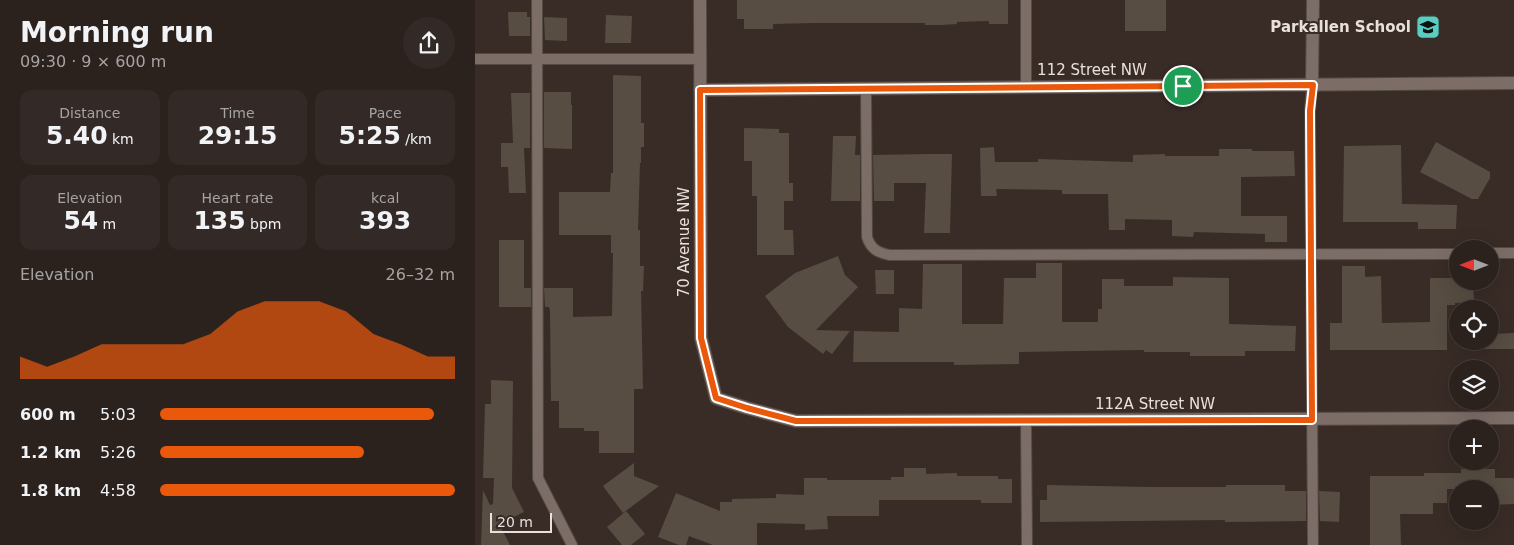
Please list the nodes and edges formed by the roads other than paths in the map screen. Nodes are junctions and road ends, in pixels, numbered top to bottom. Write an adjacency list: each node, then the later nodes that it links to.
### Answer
1 (537, 0): 6 (lane)
2 (700, 0): 7 (street, 70 Avenue NW)
3 (1026, 0): 10 (lane)
4 (1313, 0): 9 (street)
5 (475, 59): 6 (lane)
6 (537, 59): 7 (lane); 21 (lane)
7 (700, 59): 12 (street, 70 Avenue NW)
8 (1514, 83): 9 (street, 112 Street NW)
9 (1313, 85): 10 (street, 112 Street NW); 15 (lane)
10 (1026, 87): 11 (street, 112 Street NW)
11 (866, 88): 12 (street, 112 Street NW); 15 (lane)
12 (700, 90): 19 (street, 70 Avenue NW)
13 (1499, 253): 14 (lane)
14 (1514, 253)
15 (1310, 254): 16 (lane); 18 (lane)
16 (1449, 254)
17 (1514, 418): 18 (street, 112A Street NW)
18 (1312, 420): 20 (street, 112A Street NW); 23 (lane)
19 (796, 421): 20 (street, 112A Street NW)
20 (1026, 421): 22 (lane)
21 (572, 545)
22 (1027, 545)
23 (1313, 545)

